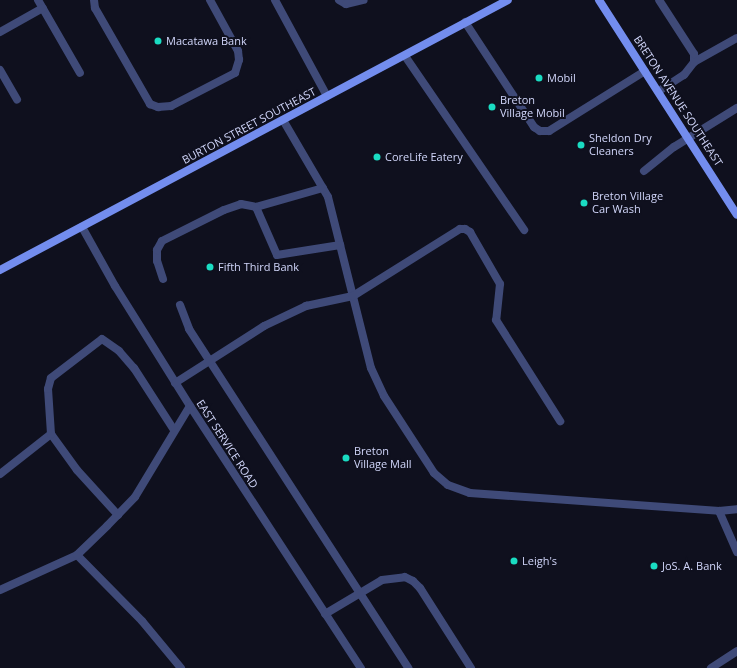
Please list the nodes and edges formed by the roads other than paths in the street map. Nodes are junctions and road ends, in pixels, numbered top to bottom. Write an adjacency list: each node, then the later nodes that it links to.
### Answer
1 (38, 0): 10 (street)
2 (94, 0): 3 (street)
3 (210, 0)
4 (275, 0): 20 (street)
5 (339, 0): 6 (street)
6 (364, 0)
7 (508, 0): 11 (main road, BURTON STREET SOUTHEAST)
8 (599, 0): 17 (main road, BRETON AVENUE SOUTHEAST)
9 (659, 0): 15 (street)
10 (43, 8): 12 (street); 18 (street)
11 (465, 22): 14 (main road, BURTON STREET SOUTHEAST); 17 (street)
12 (0, 32)
13 (737, 38): 15 (street)
14 (405, 56): 20 (main road, BURTON STREET SOUTHEAST); 30 (street)
15 (694, 62): 19 (street)
16 (0, 70): 21 (street)
17 (645, 71): 19 (main road, BRETON AVENUE SOUTHEAST)
18 (80, 73)
19 (659, 91): 24 (main road, BRETON AVENUE SOUTHEAST)
20 (328, 96): 23 (main road, BURTON STREET SOUTHEAST)
21 (17, 99)
22 (737, 108): 24 (street)
23 (283, 120): 26 (street); 29 (main road, BURTON STREET SOUTHEAST)
24 (689, 137): 25 (street); 28 (main road, BRETON AVENUE SOUTHEAST)
25 (644, 171)
26 (323, 188): 27 (street); 31 (street)
27 (256, 207): 31 (street); 33 (street)
28 (737, 214)
29 (82, 227): 32 (main road, BURTON STREET SOUTHEAST); 37 (street, EAST SERVICE ROAD)
30 (524, 230)
31 (340, 245): 34 (street)
32 (0, 270)
33 (163, 279)
34 (353, 296): 36 (street); 39 (street); 44 (street)
35 (180, 305): 36 (street)
36 (210, 361): 37 (street); 49 (street)
37 (175, 383): 38 (street, EAST SERVICE ROAD)
38 (190, 406): 40 (street); 50 (street, EAST SERVICE ROAD)
39 (560, 421)
40 (174, 430): 41 (street); 45 (street)
41 (51, 434): 42 (street); 45 (street)
42 (0, 474)
43 (737, 509): 44 (street)
44 (719, 511): 46 (street)
45 (118, 515): 47 (street)
46 (737, 552)
47 (77, 555): 48 (street); 52 (street)
48 (0, 590)
49 (360, 591): 50 (street); 54 (street); 55 (street)
50 (325, 614): 53 (street, EAST SERVICE ROAD)
51 (737, 651): 56 (street)
52 (181, 668)
53 (360, 668)
54 (408, 668)
55 (471, 668)
56 (711, 668)

